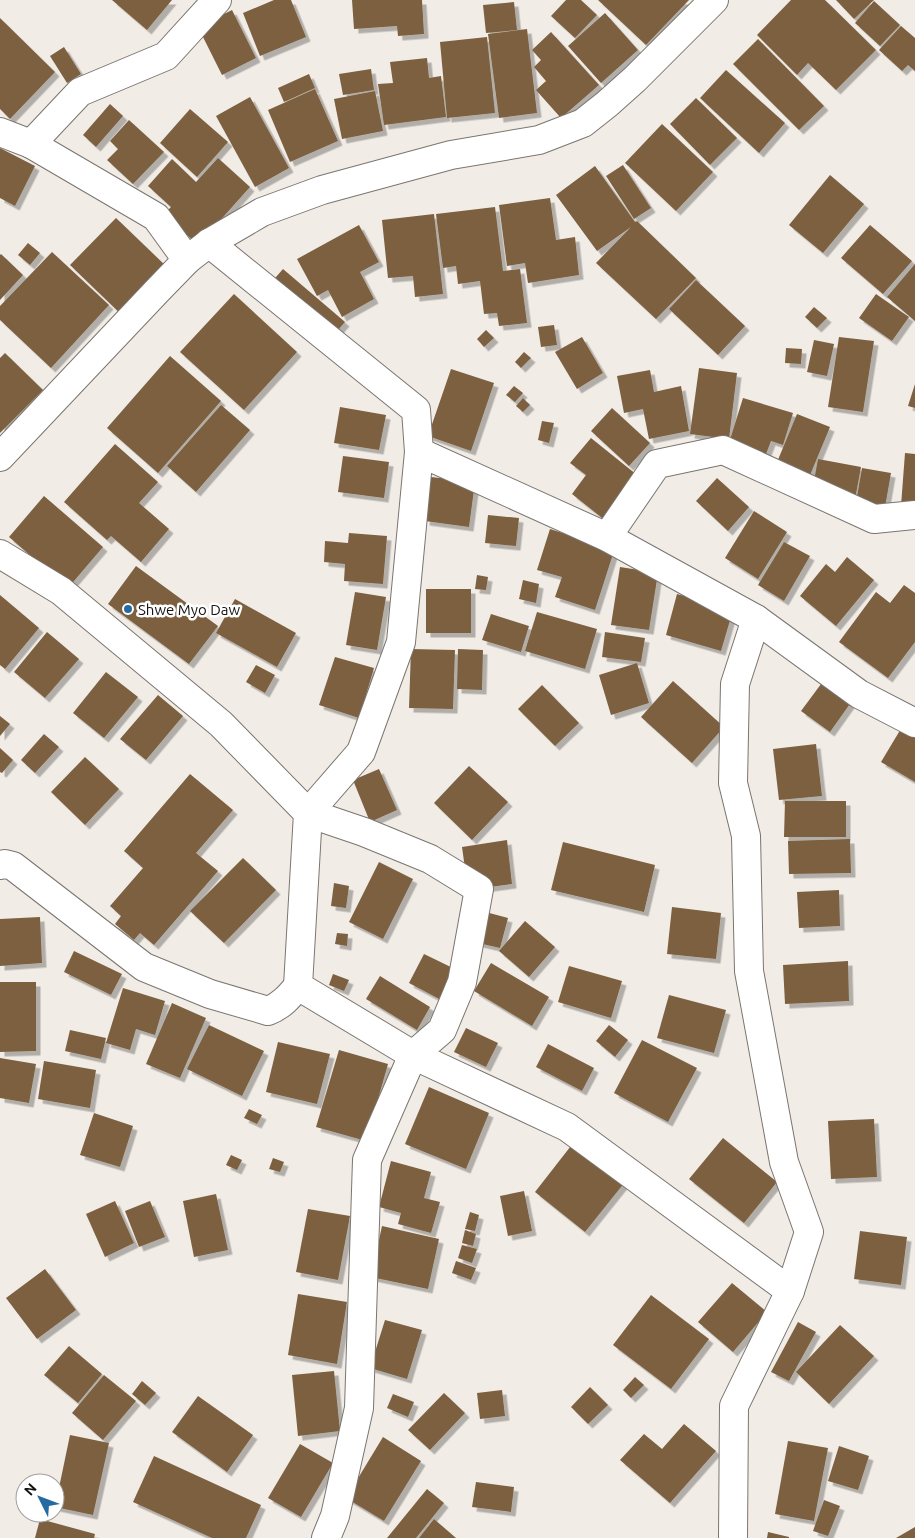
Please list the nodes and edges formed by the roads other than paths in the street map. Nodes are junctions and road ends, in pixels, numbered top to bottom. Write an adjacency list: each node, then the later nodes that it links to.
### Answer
1 (217, 0): 4 (main road)
2 (714, 0): 5 (main road)
3 (0, 132): 4 (main road)
4 (31, 144): 6 (main road)
5 (209, 243): 6 (main road); 7 (main road)
6 (187, 260): 8 (main road)
7 (419, 452): 10 (main road); 14 (main road)
8 (0, 457)
9 (915, 515): 10 (main road)
10 (607, 537): 12 (main road)
11 (0, 554): 14 (main road)
12 (756, 619): 13 (main road); 18 (main road)
13 (915, 723)
14 (308, 813): 16 (main road); 17 (main road)
15 (0, 865): 16 (main road)
16 (298, 986): 17 (main road)
17 (414, 1055): 18 (main road); 19 (main road)
18 (790, 1291): 20 (main road)
19 (326, 1538)
20 (733, 1538)

